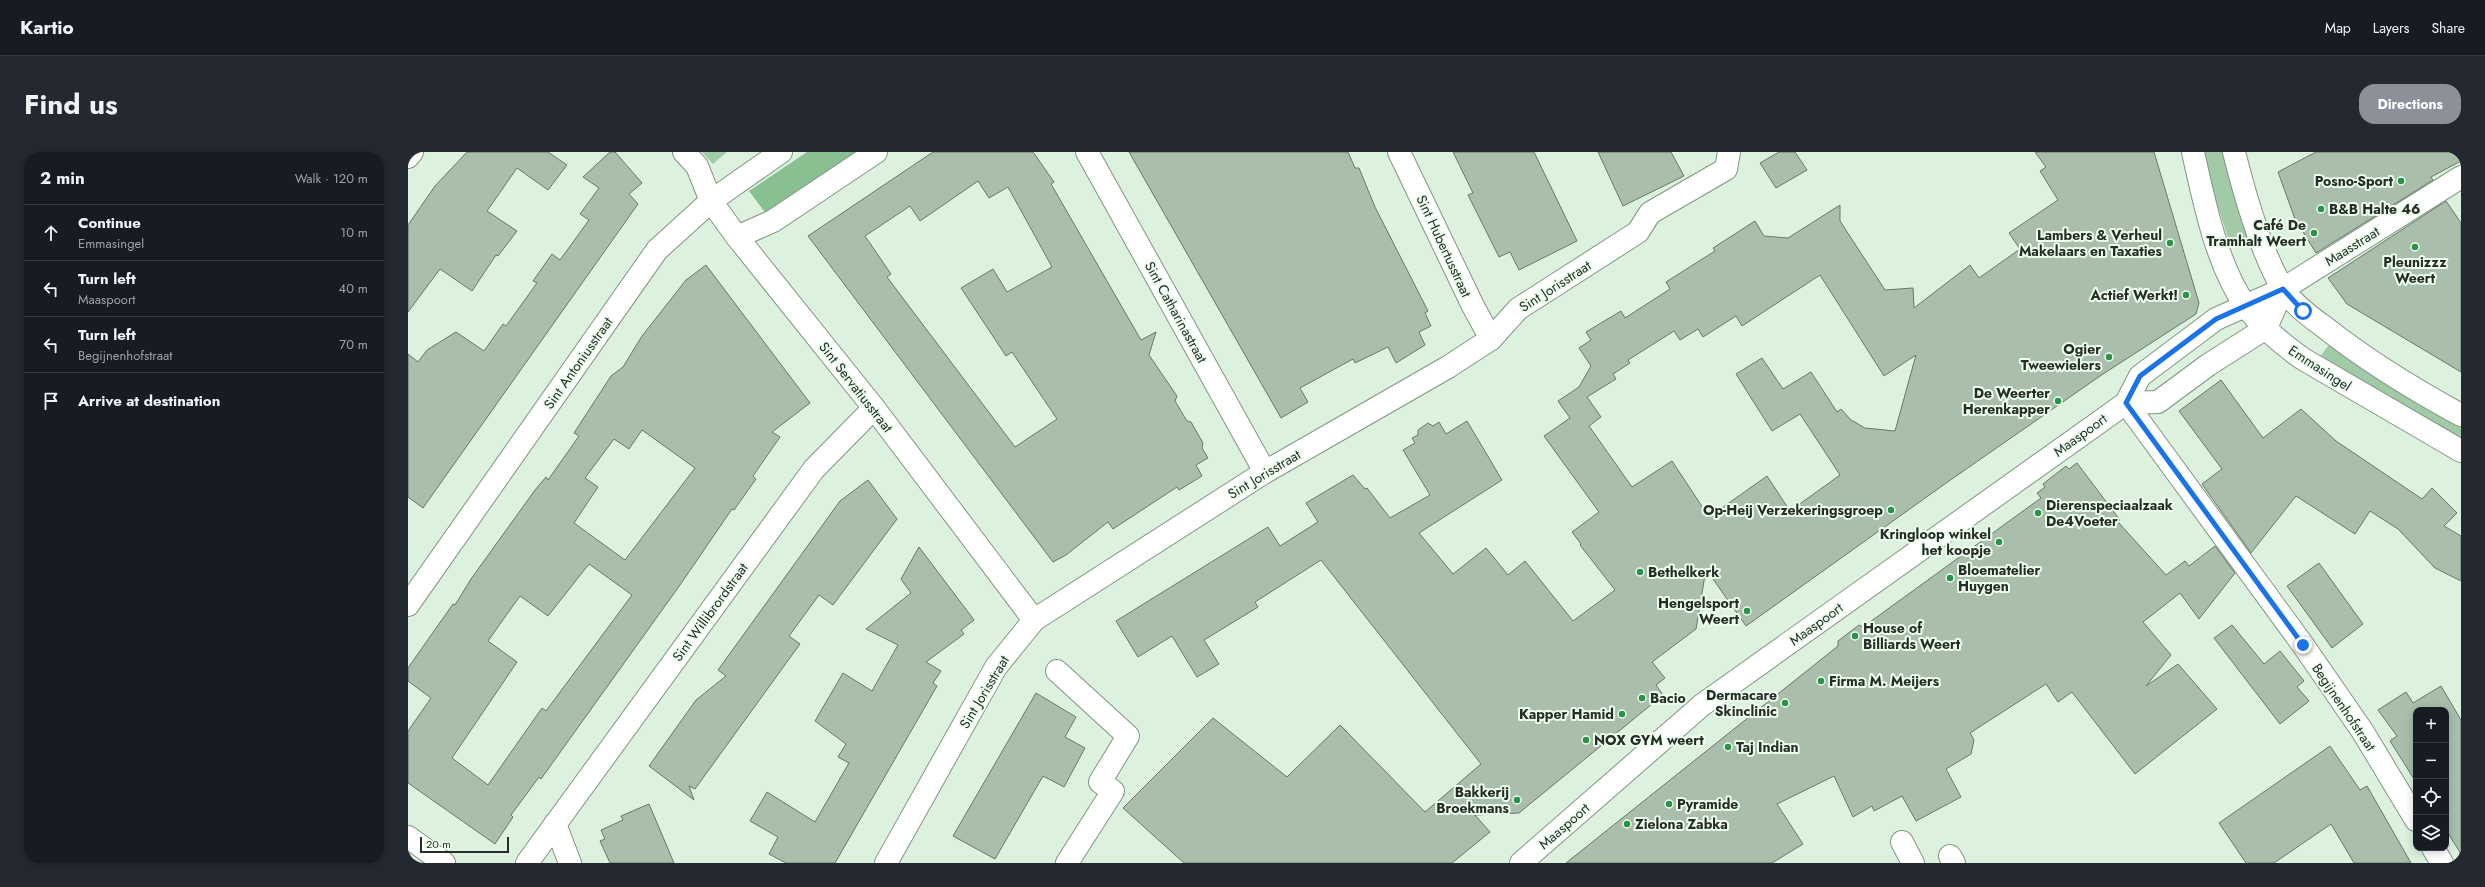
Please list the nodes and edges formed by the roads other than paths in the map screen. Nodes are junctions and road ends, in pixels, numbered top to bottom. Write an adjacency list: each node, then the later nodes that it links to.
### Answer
1 (412, 152): 9 (street)
2 (684, 152): 12 (street, Sint Servatiusstraat)
3 (781, 152): 12 (street, Sint Antoniusstraat)
4 (876, 152): 13 (street)
5 (1087, 152): 22 (street, Sint Catharinastraat)
6 (1399, 152): 17 (street, Sint Hubertusstraat)
7 (2193, 152): 15 (street, Emmasingel)
8 (2234, 152): 14 (street)
9 (408, 157)
10 (1728, 161): 17 (street, Sint Jorisstraat)
11 (2461, 177): 14 (street, Maasstraat)
12 (712, 201): 13 (street, Sint Servatiusstraat); 23 (street, Sint Antoniusstraat)
13 (737, 237): 19 (street, Sint Servatiusstraat)
14 (2283, 289): 15 (street, Maaspoort); 16 (street); 20 (street)
15 (2246, 305): 16 (street, Emmasingel); 18 (street, Maaspoort)
16 (2266, 328): 18 (street); 21 (street, Emmasingel)
17 (1491, 339): 22 (street, Sint Jorisstraat)
18 (2126, 403): 26 (street, Begijnenhofstraat); 36 (street, Maaspoort)
19 (874, 408): 24 (street, Sint Servatiusstraat); 27 (street, Sint Willibrordstraat)
20 (2461, 415)
21 (2461, 451)
22 (1265, 472): 24 (street, Sint Jorisstraat)
23 (408, 605)
24 (1034, 620): 34 (street, Sint Jorisstraat)
25 (1058, 671): 35 (street)
26 (2413, 815)
27 (555, 824): 32 (street, Sint Willibrordstraat); 33 (street)
28 (408, 837): 31 (street)
29 (1902, 842): 37 (street)
30 (2435, 851): 38 (street)
31 (444, 863)
32 (527, 863)
33 (570, 863)
34 (886, 863)
35 (1067, 863)
36 (1521, 863)
37 (1913, 863)
38 (2442, 863)

